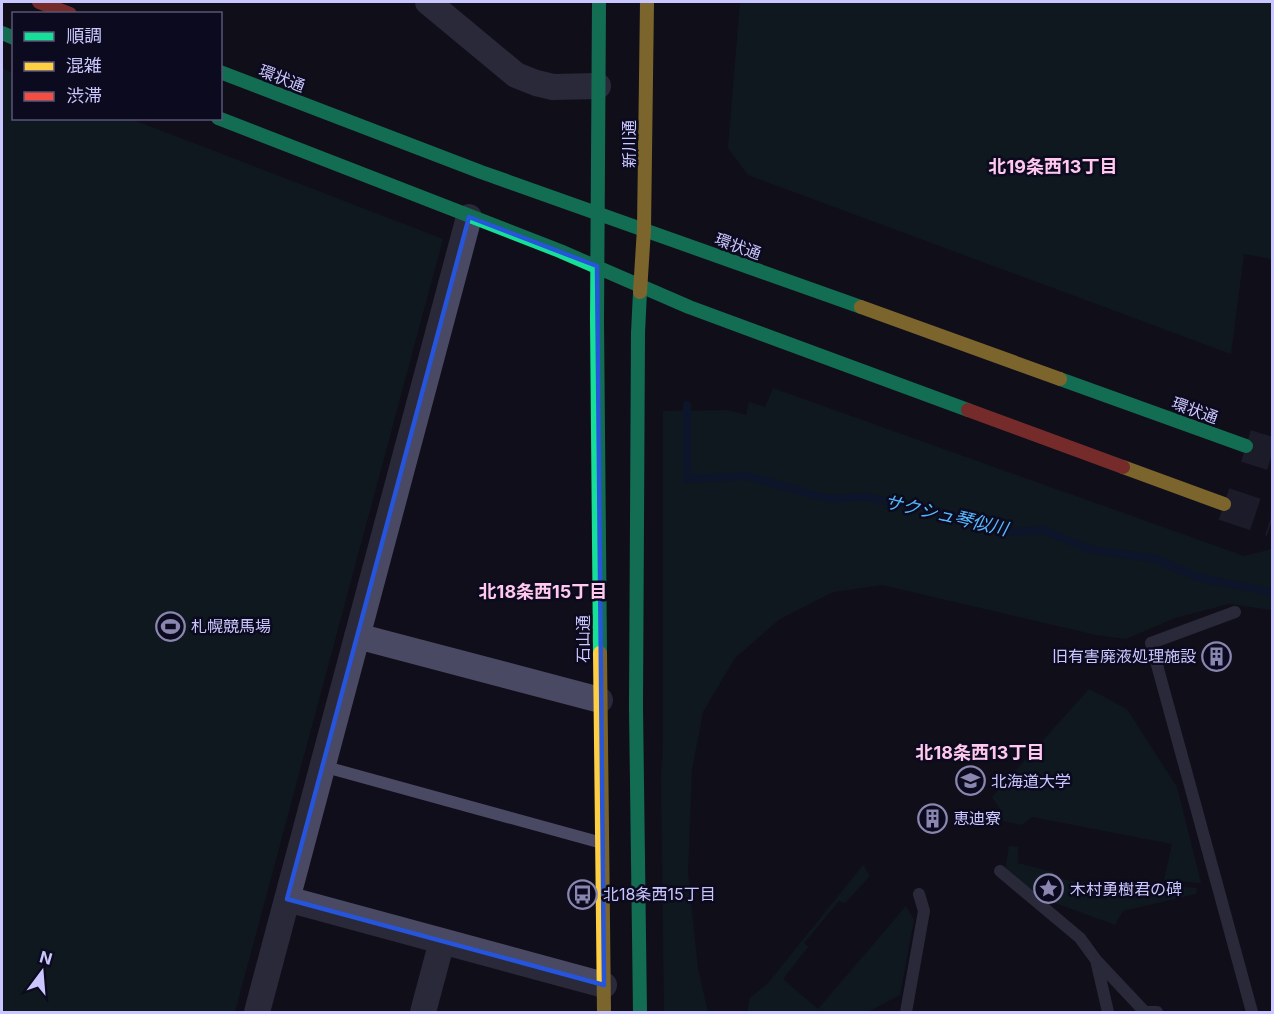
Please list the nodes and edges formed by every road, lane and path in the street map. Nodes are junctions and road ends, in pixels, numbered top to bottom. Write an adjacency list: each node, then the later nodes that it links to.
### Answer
1 (39, 2): 5 (main road)
2 (428, 2): 7 (street)
3 (598, 2): 7 (main road, 新川通)
4 (646, 2): 11 (main road, 新川通)
5 (65, 12)
6 (222, 73): 9 (main road, 環状通)
7 (598, 86): 9 (main road, 新川通)
8 (222, 120): 10 (main road)
9 (598, 213): 11 (main road, 環状通); 12 (main road, 新川通)
10 (469, 217): 12 (main road); 17 (street)
11 (644, 229): 13 (main road, 新川通); 14 (main road, 環状通)
12 (597, 266): 13 (main road); 18 (main road, 石山通)
13 (640, 286): 15 (main road); 30 (main road)
14 (1246, 446)
15 (1224, 504)
16 (1234, 612): 34 (lane)
17 (357, 636): 18 (street); 19 (street)
18 (600, 700): 20 (main road, 石山通)
19 (322, 766): 20 (lane); 23 (street)
20 (602, 843): 26 (main road, 石山通)
21 (1000, 871): 25 (lane)
22 (919, 894): 31 (lane)
23 (287, 899): 24 (street); 27 (street)
24 (442, 941): 26 (street); 28 (street)
25 (1096, 960): 32 (lane); 33 (lane)
26 (604, 985): 29 (main road, 石山通)
27 (257, 1012)
28 (423, 1012)
29 (604, 1012)
30 (640, 1012)
31 (906, 1012)
32 (1108, 1012)
33 (1157, 1012)
34 (1252, 1012)

